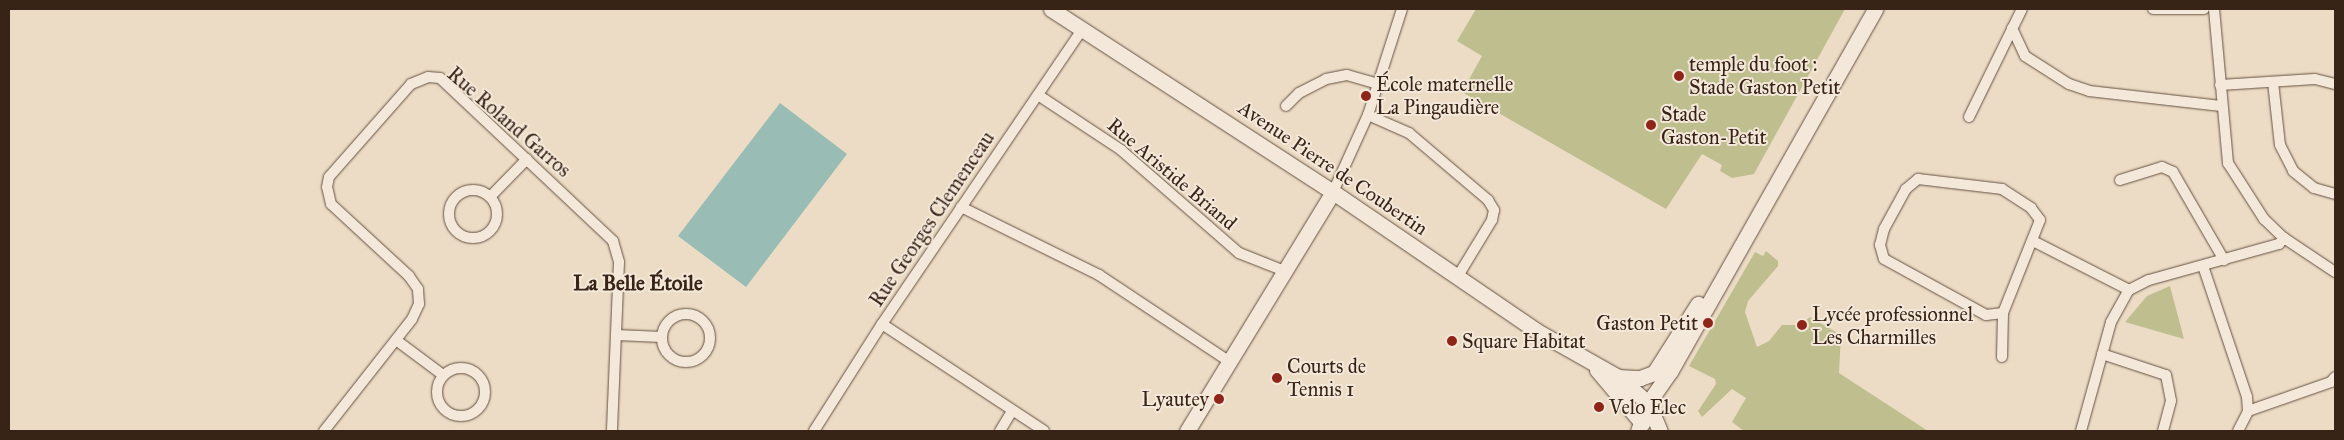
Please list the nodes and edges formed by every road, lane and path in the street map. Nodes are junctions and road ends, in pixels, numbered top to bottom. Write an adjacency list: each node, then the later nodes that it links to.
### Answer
1 (1051, 9): 8 (street, Avenue Pierre de Coubertin)
2 (1402, 9): 11 (street)
3 (1876, 9): 26 (street)
4 (2022, 9): 9 (street)
5 (2153, 9): 6 (street)
6 (2204, 9)
7 (2214, 9): 13 (street)
8 (1083, 28): 14 (street, Rue Georges Clemenceau); 21 (street, Avenue Pierre de Coubertin)
9 (2012, 28): 16 (street); 18 (street)
10 (2273, 82): 12 (street); 13 (street); 22 (street)
11 (1378, 84): 15 (street); 17 (street)
12 (2335, 84)
13 (2220, 85): 16 (street)
14 (1038, 95): 24 (street, Rue Georges Clemenceau); 30 (street, Rue Aristide Briand)
15 (1286, 106)
16 (2221, 106): 25 (street)
17 (1368, 115): 21 (street); 32 (street)
18 (1969, 117)
19 (527, 159): 23 (street); 36 (street, Rue Roland Garros); 38 (street, Rue Roland Garros)
20 (2120, 180): 28 (street)
21 (1333, 192): 30 (street); 32 (street, Avenue Pierre de Coubertin)
22 (2335, 194)
23 (490, 197): 23 (street)
24 (961, 207): 35 (street, Rue Georges Clemenceau); 41 (street)
25 (2284, 238): 28 (street); 31 (street)
26 (1742, 241): 44 (street, Avenue Pierre de Coubertin); 46 (street)
27 (2033, 241): 33 (street); 34 (street); 34 (street)
28 (2224, 260): 29 (street)
29 (2203, 266): 33 (street); 48 (street)
30 (1286, 272): 41 (street)
31 (2335, 272)
32 (1458, 276): 42 (street, Avenue Pierre de Coubertin)
33 (2129, 290): 39 (street)
34 (2003, 313): 40 (street)
35 (882, 324): 47 (street); 52 (street, Rue Georges Clemenceau)
36 (616, 334): 37 (street); 51 (street, Rue Roland Garros)
37 (662, 337): 37 (street)
38 (396, 340): 43 (street); 50 (street, Rue Roland Garros)
39 (2102, 354): 57 (street); 58 (street)
40 (2002, 357)
41 (1230, 362): 55 (street)
42 (1591, 364): 44 (street, Avenue Pierre de Coubertin); 49 (street, Avenue Pierre de Coubertin)
43 (443, 375): 43 (street)
44 (1618, 377): 46 (street, Avenue Pierre de Coubertin)
45 (2335, 377): 48 (street)
46 (1648, 403): 49 (street); 56 (street)
47 (1012, 411): 53 (street); 54 (street)
48 (2248, 411): 59 (street)
49 (1639, 429)
50 (324, 431)
51 (612, 431)
52 (814, 431)
53 (1000, 431)
54 (1044, 431)
55 (1188, 431)
56 (1660, 431)
57 (2081, 431)
58 (2163, 431)
59 (2238, 431)

